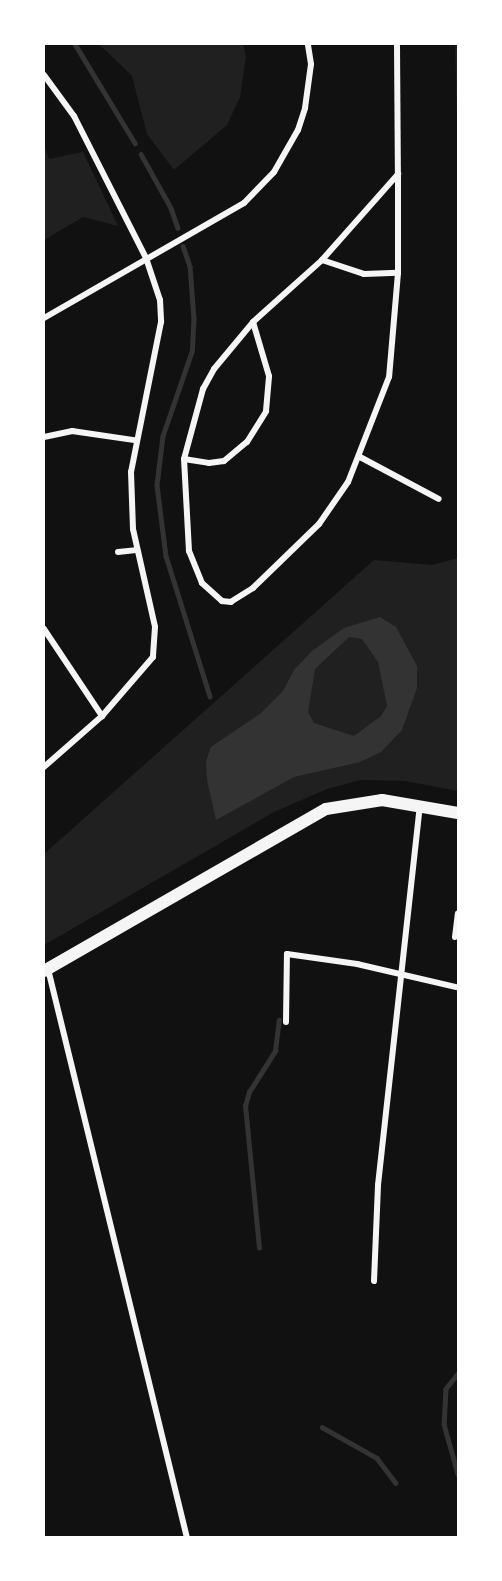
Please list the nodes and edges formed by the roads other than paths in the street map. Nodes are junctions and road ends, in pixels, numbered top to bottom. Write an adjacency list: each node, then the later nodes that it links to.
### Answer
1 (308, 44): 5 (street)
2 (397, 44): 4 (street)
3 (44, 75): 5 (street)
4 (398, 174): 6 (street); 7 (street)
5 (146, 258): 8 (street); 11 (street)
6 (322, 260): 7 (street); 9 (street)
7 (398, 273): 12 (street)
8 (44, 318)
9 (253, 322): 13 (street); 13 (street)
10 (44, 437): 11 (street)
11 (134, 440): 15 (street)
12 (360, 457): 13 (street); 14 (street)
13 (184, 459)
14 (439, 499)
15 (136, 550): 16 (street); 18 (street)
16 (118, 552)
17 (44, 629): 18 (street)
18 (102, 716): 19 (street)
19 (44, 767)
20 (420, 806): 21 (main road); 24 (main road); 25 (street)
21 (459, 813)
22 (459, 913): 23 (street)
23 (455, 937)
24 (46, 970): 29 (street)
25 (399, 972): 26 (street); 27 (street); 28 (street)
26 (456, 987)
27 (286, 1022)
28 (374, 1281)
29 (187, 1538)

